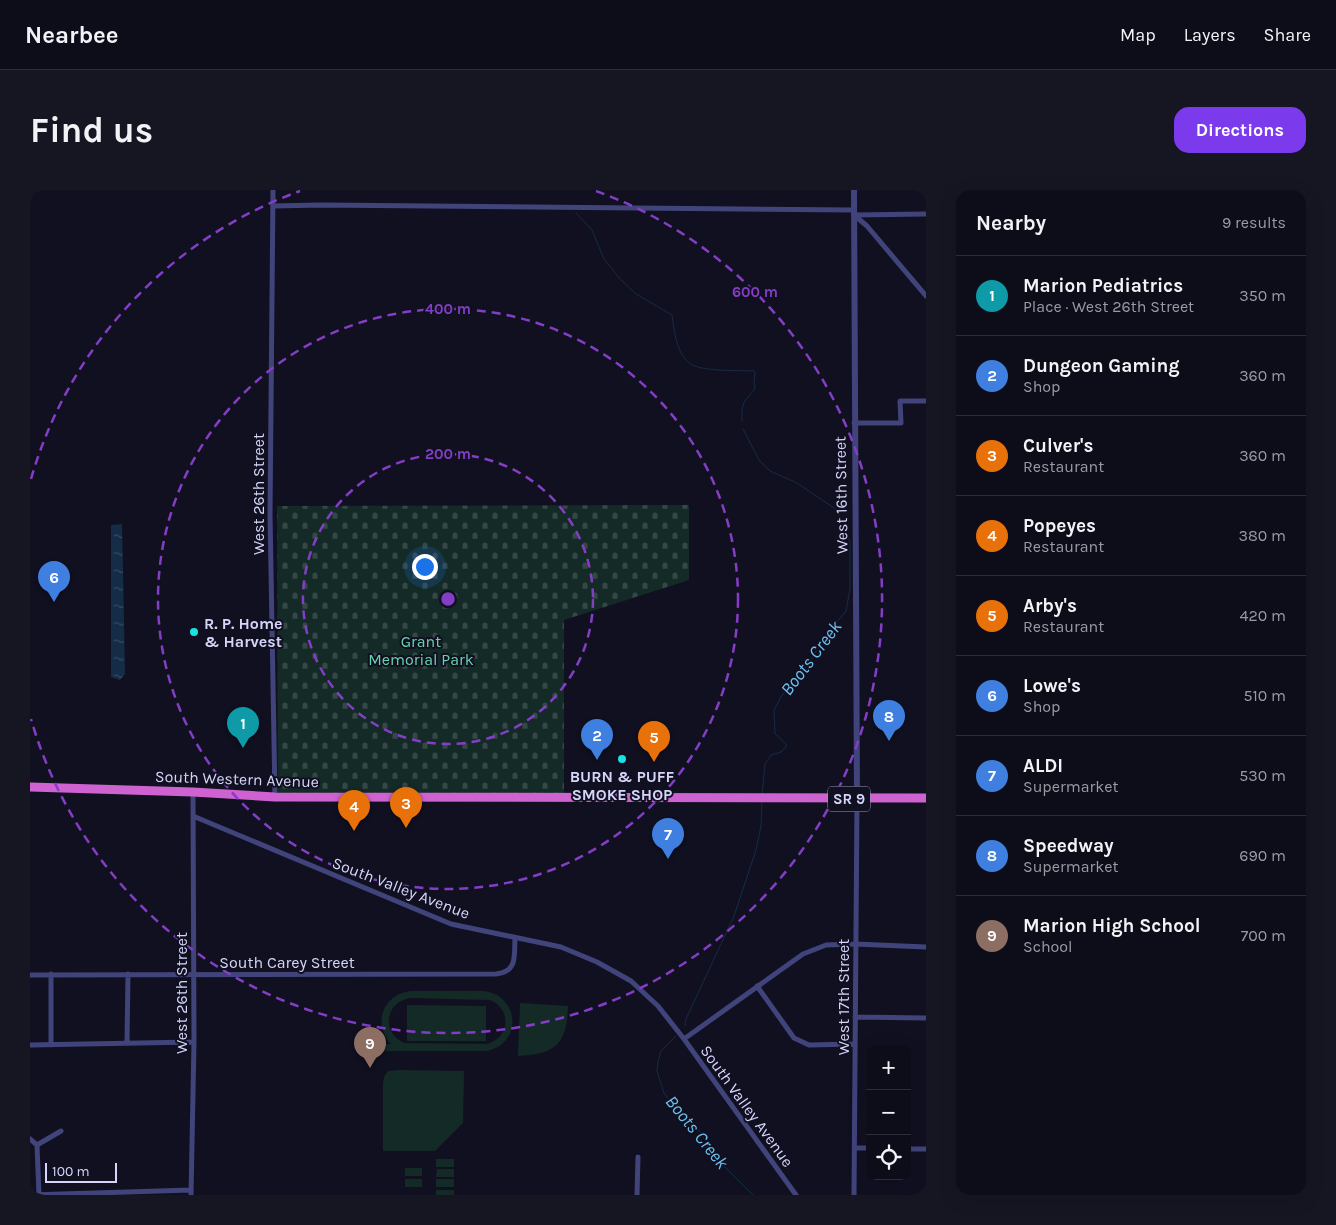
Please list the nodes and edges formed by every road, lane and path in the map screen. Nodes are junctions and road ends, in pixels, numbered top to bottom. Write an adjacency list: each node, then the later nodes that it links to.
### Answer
1 (273, 190): 3 (street, West 26th Street)
2 (854, 190): 4 (street, West 16th Street)
3 (273, 206): 4 (street); 11 (street, West 26th Street)
4 (854, 213): 5 (street); 6 (street); 8 (street, West 16th Street)
5 (926, 214)
6 (926, 296)
7 (926, 401): 8 (street)
8 (854, 423): 12 (street, West 16th Street)
9 (30, 787): 10 (highway, South Western Avenue / SR 9)
10 (194, 792): 11 (highway, South Western Avenue / SR 9); 14 (street, West 26th Street)
11 (275, 798): 12 (highway, South Western Avenue / SR 9)
12 (856, 799): 13 (highway, South Western Avenue / SR 9); 16 (street, West 17th Street)
13 (925, 799)
14 (193, 816): 15 (street, South Valley Avenue); 20 (street, West 26th Street)
15 (515, 938): 20 (street, South Carey Street); 25 (street, South Valley Avenue)
16 (855, 944): 17 (street); 22 (street); 23 (street, West 17th Street)
17 (926, 947)
18 (51, 974): 19 (street, South Carey Street); 21 (street, South Carey Street); 30 (street)
19 (128, 974): 20 (street, South Carey Street); 26 (street)
20 (193, 974): 27 (street, West 26th Street)
21 (30, 975)
22 (757, 986): 25 (street); 28 (street)
23 (855, 1018): 24 (street); 28 (street, West 17th Street)
24 (926, 1018)
25 (684, 1039): 44 (street, South Valley Avenue)
26 (127, 1042): 27 (street); 30 (street)
27 (194, 1042): 39 (street, West 26th Street)
28 (855, 1044): 34 (street, West 17th Street)
29 (30, 1045): 30 (street)
30 (51, 1045)
31 (61, 1131): 33 (street)
32 (30, 1139): 33 (street)
33 (37, 1145): 42 (street)
34 (854, 1148): 35 (street); 45 (street, West 17th Street)
35 (866, 1148)
36 (911, 1149): 37 (street)
37 (926, 1149)
38 (638, 1157): 43 (street)
39 (191, 1193): 40 (street)
40 (100, 1194): 42 (street)
41 (30, 1195): 42 (street)
42 (39, 1195)
43 (637, 1195)
44 (796, 1195)
45 (854, 1195)

